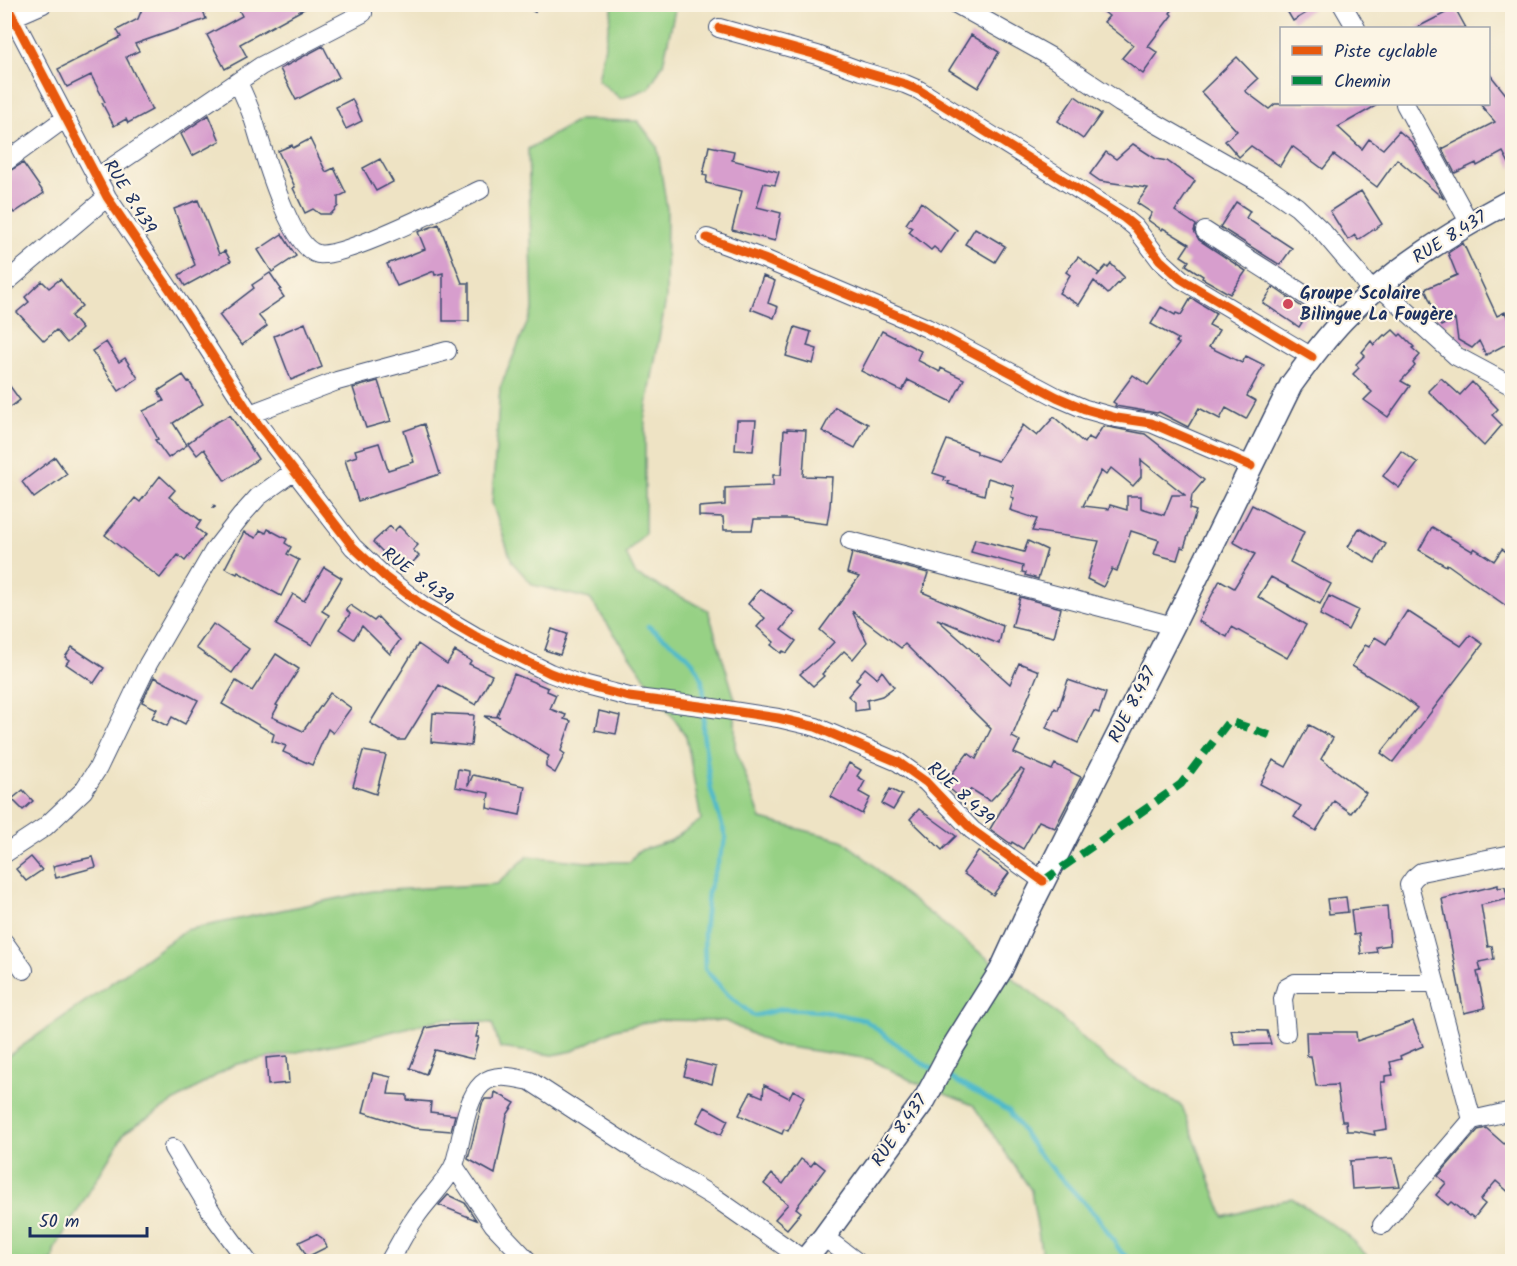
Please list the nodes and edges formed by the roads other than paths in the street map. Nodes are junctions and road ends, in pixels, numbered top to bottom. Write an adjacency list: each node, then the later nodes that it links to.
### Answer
1 (43, 4): 5 (street)
2 (956, 4): 20 (street)
3 (1342, 4): 7 (street)
4 (363, 13): 8 (street)
5 (8, 14): 10 (street, RUE 8.439)
6 (720, 27): 23 (street)
7 (1355, 27)
8 (238, 82): 12 (street); 13 (street)
9 (1406, 105): 16 (street)
10 (64, 119): 11 (street); 12 (street, RUE 8.439)
11 (4, 163)
12 (96, 178): 14 (street, RUE 8.439)
13 (480, 189)
14 (107, 197): 19 (street); 25 (street, RUE 8.439)
15 (1512, 200): 16 (main road, RUE 8.437)
16 (1470, 224): 20 (main road, RUE 8.437)
17 (1204, 231): 21 (street)
18 (707, 238): 26 (street)
19 (4, 284)
20 (1375, 289): 21 (main road, RUE 8.437); 24 (street)
21 (1342, 321): 23 (main road, RUE 8.437)
22 (447, 351): 25 (street)
23 (1312, 357): 26 (main road, RUE 8.437)
24 (1512, 386)
25 (250, 414): 27 (street, RUE 8.439)
26 (1251, 466): 29 (main road, RUE 8.437)
27 (294, 471): 30 (street); 32 (street, RUE 8.439)
28 (850, 541): 29 (street)
29 (1173, 626): 32 (main road, RUE 8.437)
30 (4, 854)
31 (1512, 855): 35 (street)
32 (1043, 881): 42 (main road, RUE 8.437)
33 (4, 942): 34 (street)
34 (24, 970)
35 (1434, 983): 36 (street); 38 (street)
36 (1286, 1033)
37 (1512, 1111): 38 (street)
38 (1472, 1120): 41 (street)
39 (173, 1148): 44 (street)
40 (454, 1166): 43 (street); 45 (street); 46 (street)
41 (1382, 1225)
42 (824, 1237): 43 (main road, RUE 8.437); 47 (street)
43 (804, 1261)
44 (248, 1262)
45 (389, 1262)
46 (529, 1262)
47 (857, 1262)

